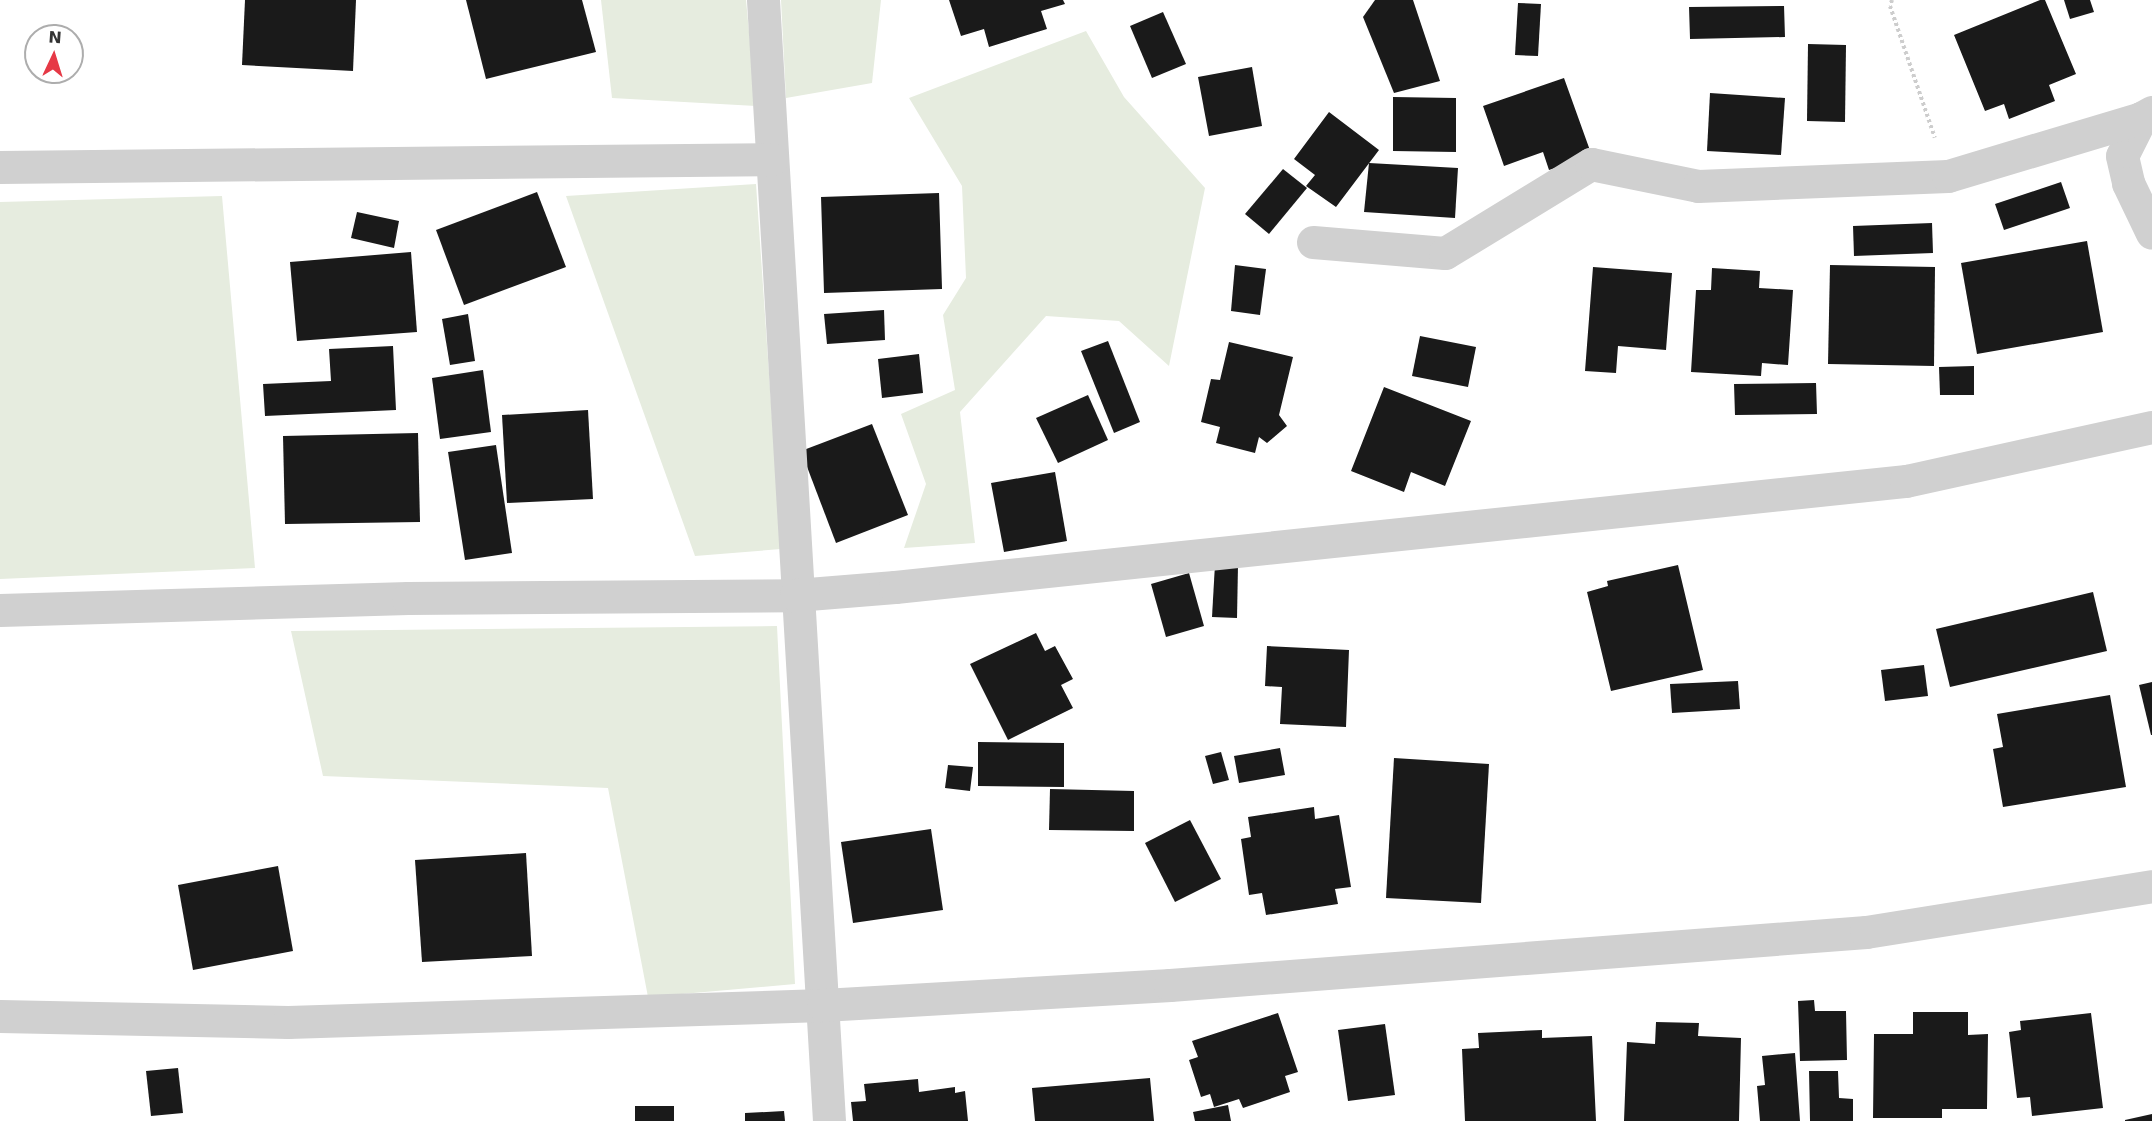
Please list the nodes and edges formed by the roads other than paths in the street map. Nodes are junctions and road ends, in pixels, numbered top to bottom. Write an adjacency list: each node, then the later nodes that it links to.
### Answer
1 (763, 0): 3 (street)
2 (2146, 115): 5 (street); 6 (street)
3 (772, 159): 4 (street); 8 (street)
4 (0, 167)
5 (2152, 233)
6 (1313, 242)
7 (2152, 427): 8 (street)
8 (796, 595): 9 (street); 11 (street)
9 (0, 610)
10 (2152, 886): 11 (street)
11 (823, 1005): 12 (street); 13 (street)
12 (0, 1017)
13 (830, 1121)

